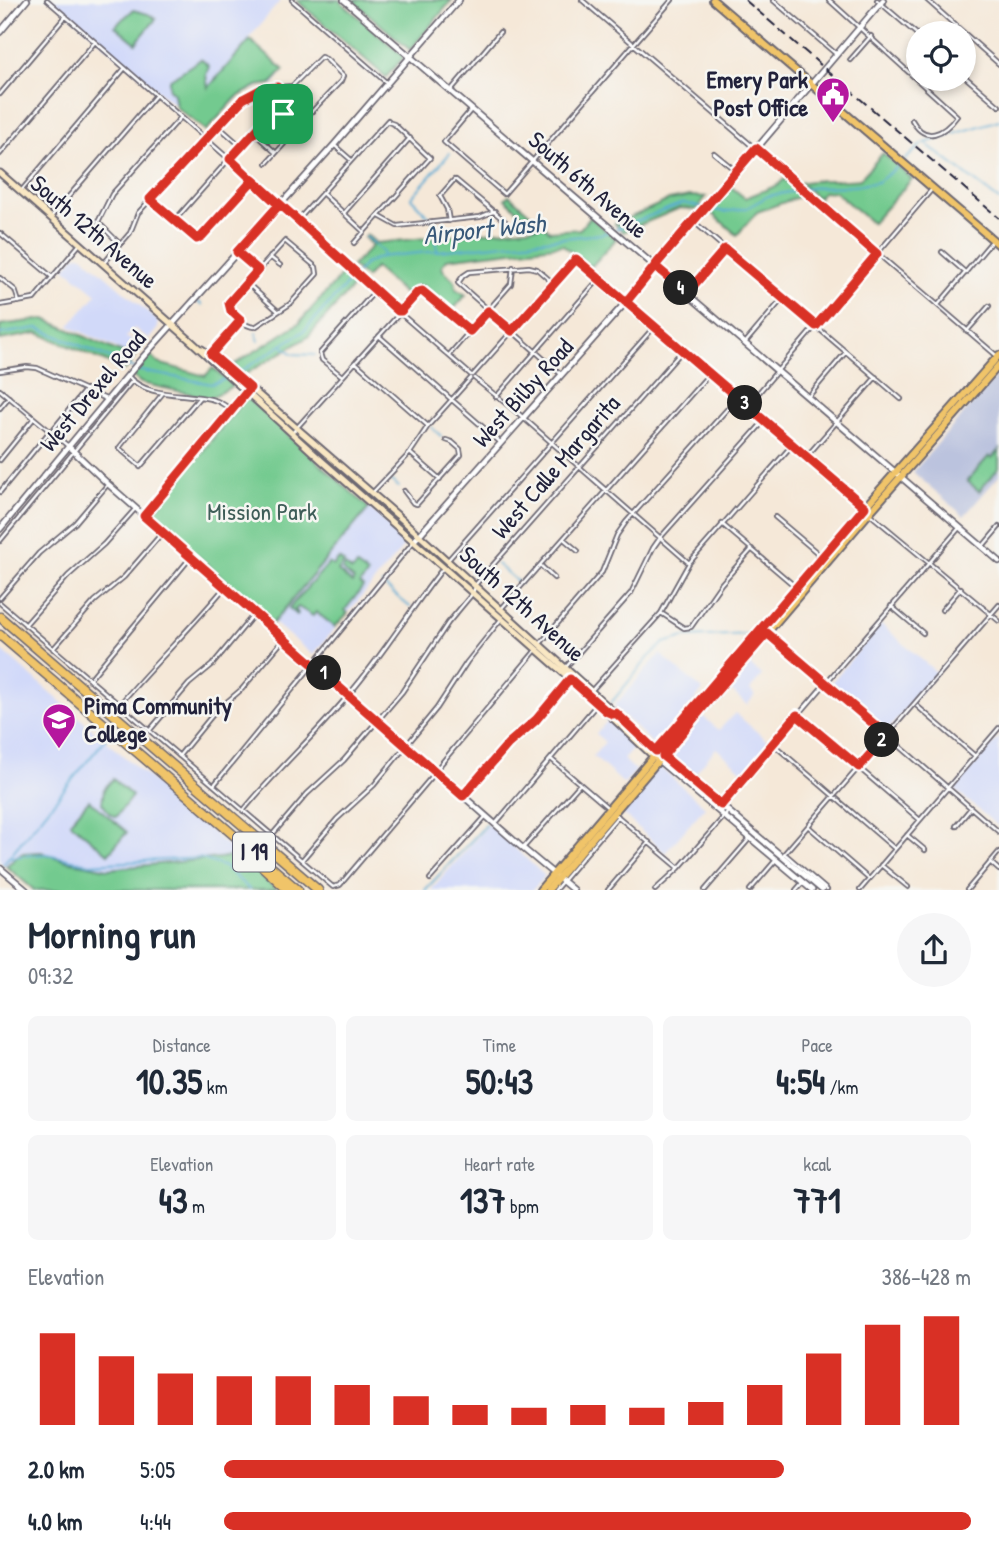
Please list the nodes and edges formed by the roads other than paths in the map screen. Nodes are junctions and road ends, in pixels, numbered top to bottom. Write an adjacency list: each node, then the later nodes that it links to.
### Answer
1 (27, 0): 16 (street)
2 (47, 0): 13 (street)
3 (292, 0): 26 (street)
4 (344, 0): 22 (street, South 6th Avenue)
5 (459, 0): 22 (street, West Drexel Road)
6 (582, 0): 20 (street)
7 (672, 0): 20 (street)
8 (713, 0): 27 (main road)
9 (773, 0): 21 (street)
10 (829, 0): 15 (street)
11 (927, 0): 24 (street)
12 (880, 1): 14 (street); 15 (street, West Bilby Road)
13 (66, 16): 19 (street); 31 (street)
14 (906, 24)
15 (860, 27): 18 (street); 21 (street, West Bilby Road)
16 (0, 32)
17 (500, 32): 30 (street)
18 (871, 36): 23 (street); 37 (street)
19 (95, 42): 25 (street); 48 (street)
20 (634, 44): 45 (street); 51 (street)
21 (836, 54): 27 (street, West Bilby Road)
22 (411, 57): 26 (street, West Drexel Road); 30 (street, South 6th Avenue)
23 (850, 60)
24 (999, 64)
25 (125, 68): 32 (street); 57 (street)
26 (388, 83): 43 (street, West Drexel Road)
27 (811, 84): 45 (street, West Bilby Road); 56 (main road)
28 (976, 86): 33 (street)
29 (277, 87): 35 (street); 35 (street); 38 (street)
30 (451, 90): 34 (street, South 6th Avenue)
31 (0, 93)
32 (156, 95): 36 (street); 64 (street)
33 (999, 106)
34 (472, 109): 51 (street, South 6th Avenue); 51 (street)
35 (283, 114): 39 (street)
36 (181, 117): 40 (street); 75 (street)
37 (912, 120)
38 (217, 125): 40 (street); 44 (street)
39 (253, 132): 44 (street); 46 (street)
40 (205, 138): 49 (street); 59 (street)
41 (410, 138): 50 (street); 62 (street); 63 (street)
42 (284, 144): 46 (street)
43 (334, 145): 50 (street); 60 (street, West Drexel Road)
44 (242, 146): 49 (street)
45 (756, 148): 53 (street, West Bilby Road); 79 (street)
46 (276, 153): 52 (street)
47 (714, 153): 53 (street)
48 (0, 154)
49 (230, 159): 55 (street); 65 (street)
50 (352, 160): 58 (street)
51 (534, 161): 83 (street, South 6th Avenue)
52 (267, 163)
53 (736, 171): 69 (street, West Bilby Road)
54 (0, 173): 57 (main road, South 12th Avenue)
55 (253, 180): 60 (street); 65 (street)
56 (933, 188): 74 (main road); 79 (street)
57 (21, 191): 64 (main road, South 12th Avenue)
58 (322, 193): 62 (street); 66 (street)
59 (150, 199): 65 (street); 75 (street)
60 (279, 205): 66 (street); 77 (street, West Drexel Road)
61 (495, 211): 67 (street); 67 (street); 68 (street)
62 (344, 213): 70 (street)
63 (379, 216): 67 (street); 70 (street)
64 (51, 217): 72 (main road, South 12th Avenue)
65 (175, 220)
66 (297, 221): 92 (street)
67 (449, 221)
68 (506, 221)
69 (693, 221): 76 (street); 83 (street, West Bilby Road)
70 (364, 232): 73 (street)
71 (0, 233): 87 (street)
72 (81, 243): 81 (main road, South 12th Avenue); 87 (street)
73 (354, 243)
74 (996, 243): 86 (street)
75 (120, 244): 81 (street)
76 (725, 249): 93 (street); 94 (street)
77 (237, 252): 85 (street); 104 (street, West Drexel Road)
78 (942, 252): 86 (street)
79 (877, 254): 98 (street); 106 (street)
80 (270, 257): 82 (street); 85 (street); 101 (street)
81 (103, 263): 104 (main road, South 12th Avenue)
82 (280, 265)
83 (655, 266): 93 (street, South 6th Avenue); 96 (street, West Bilby Road)
84 (513, 267): 91 (street); 100 (street); 100 (street)
85 (258, 270): 90 (street)
86 (966, 273): 98 (street)
87 (52, 277): 95 (street)
88 (0, 278): 95 (street)
89 (599, 279): 91 (street); 96 (street); 114 (street)
90 (247, 283): 101 (street); 103 (street)
91 (554, 284): 108 (street)
92 (375, 291): 102 (street); 128 (street)
93 (687, 293): 111 (street, South 6th Avenue)
94 (783, 298): 106 (street); 111 (street)
95 (19, 302): 97 (street)
96 (626, 302): 105 (street); 126 (street, West Bilby Road)
97 (0, 305)
98 (937, 305): 109 (street)
99 (989, 306): 109 (street)
100 (488, 311): 107 (street); 108 (street)
101 (279, 312): 103 (street)
102 (400, 312): 107 (street); 110 (street); 117 (street)
103 (241, 320): 116 (street)
104 (172, 324): 112 (main road, South 12th Avenue); 125 (street, West Drexel Road)
105 (655, 326): 113 (street); 155 (street)
106 (816, 326): 115 (street); 121 (street)
107 (470, 331): 117 (street)
108 (512, 331): 114 (street); 127 (street)
109 (967, 331): 118 (street)
110 (379, 336): 119 (street); 142 (street)
111 (745, 343): 121 (street, South 6th Avenue)
112 (197, 346): 116 (main road, South 12th Avenue); 123 (main road, South 12th Avenue)
113 (683, 350): 124 (street); 163 (street, West Calle Margarita)
114 (535, 352): 126 (street); 136 (street)
115 (846, 352): 129 (street); 138 (street)
116 (211, 354): 123 (main road, South 12th Avenue)
117 (449, 355): 127 (street)
118 (999, 356): 145 (main road)
119 (355, 362): 128 (street); 151 (street)
120 (999, 365): 145 (main road)
121 (778, 371): 138 (street, South 6th Avenue); 143 (street)
122 (1, 372): 131 (street)
123 (228, 372): 133 (main road, South 12th Avenue)
124 (710, 373): 137 (street); 169 (street)
125 (129, 374): 130 (street); 141 (street, West Drexel Road)
126 (562, 375): 148 (street, West Bilby Road)
127 (472, 376): 136 (street); 142 (street)
128 (342, 377): 153 (street)
129 (876, 377): 140 (street); 150 (street)
130 (132, 381): 134 (street); 159 (street, West Drexel Road)
131 (86, 389): 141 (street); 152 (street)
132 (0, 390): 135 (street)
133 (248, 390): 146 (street); 153 (main road, South 12th Avenue)
134 (163, 392): 139 (street); 139 (street)
135 (9, 397): 144 (street); 147 (street)
136 (496, 397): 148 (street)
137 (738, 397): 143 (street); 176 (street)
138 (808, 397): 150 (street, South 6th Avenue)
139 (199, 398): 146 (street)
140 (901, 399)
141 (107, 400): 158 (street, West Drexel Road)
142 (451, 400): 151 (street); 156 (street)
143 (748, 406): 149 (street)
144 (0, 408)
145 (956, 409): 164 (main road)
146 (232, 410): 177 (street)
147 (34, 418): 152 (street); 162 (street)
148 (524, 418): 155 (street); 156 (street, West Bilby Road)
149 (765, 420): 157 (street); 185 (street)
150 (837, 422): 161 (street); 164 (street, South 6th Avenue)
151 (428, 426): 160 (street)
152 (50, 431): 158 (street); 170 (street)
153 (294, 431): 171 (main road, South 12th Avenue); 173 (main road, South 12th Avenue)
154 (446, 440): 165 (street)
155 (552, 443): 163 (street); 197 (street)
156 (501, 444): 184 (street, West Bilby Road)
157 (793, 444): 161 (street); 179 (street)
158 (68, 446): 159 (street); 181 (street, West Drexel Road)
159 (73, 453): 166 (street); 187 (street, West Drexel Road)
160 (410, 453): 165 (street); 167 (street)
161 (807, 456): 175 (street)
162 (0, 460)
163 (579, 467): 169 (street); 202 (street, West Calle Margarita)
164 (899, 476): 175 (main road); 180 (street, South 6th Avenue)
165 (440, 479): 168 (street)
166 (108, 484): 174 (street); 204 (street)
167 (377, 489): 171 (street); 172 (street)
168 (404, 491)
169 (607, 491): 176 (street); 186 (street)
170 (0, 492)
171 (369, 493): 172 (main road, South 12th Avenue)
172 (380, 501): 173 (main road); 184 (main road, South 12th Avenue)
173 (373, 505): 188 (main road, South 12th Avenue)
174 (136, 508): 177 (street); 215 (street)
175 (867, 510): 193 (main road); 195 (street); 203 (main road)
176 (633, 515): 185 (street); 222 (street)
177 (144, 516): 183 (street)
178 (775, 517): 193 (street)
179 (722, 524): 190 (street); 196 (street)
180 (960, 527): 189 (street, South 6th Avenue); 195 (street)
181 (0, 529)
182 (999, 529): 189 (street)
183 (163, 532): 192 (street); 223 (street)
184 (419, 535): 188 (street, West Bilby Road); 197 (main road, South 12th Avenue)
185 (660, 538): 196 (street); 225 (street)
186 (564, 539): 191 (street); 198 (street)
187 (0, 541)
188 (414, 541): 197 (main road, South 12th Avenue); 224 (street)
189 (982, 547): 194 (street, South 6th Avenue)
190 (751, 549): 203 (street); 210 (street)
191 (578, 551)
192 (191, 556): 200 (street); 227 (street)
193 (822, 557): 203 (main road)
194 (999, 561)
195 (930, 562): 201 (street); 206 (street)
196 (688, 563): 210 (street)
197 (446, 564): 202 (main road, South 12th Avenue); 231 (street)
198 (540, 565): 199 (street); 207 (street)
199 (554, 578)
200 (225, 587): 209 (street); 233 (street)
201 (961, 589): 208 (street); 211 (street)
202 (474, 590): 207 (main road, South 12th Avenue); 213 (main road, South 12th Avenue); 238 (street, West Calle Margarita)
203 (799, 590): 217 (main road)
204 (0, 601): 215 (street)
205 (999, 605): 211 (street)
206 (891, 606): 216 (street); 219 (street)
207 (501, 610): 222 (main road, South 12th Avenue)
208 (942, 610)
209 (255, 613): 221 (street); 240 (street)
210 (661, 613): 229 (street)
211 (991, 614): 214 (street); 241 (street)
212 (0, 617): 292 (highway, I 19)
213 (502, 618): 222 (main road, South 12th Avenue); 243 (street)
214 (999, 621)
215 (25, 625): 223 (street)
216 (872, 629): 218 (street); 228 (street)
217 (764, 631): 228 (street); 230 (main road)
218 (876, 632)
219 (923, 633)
220 (0, 635): 260 (highway, I 19)
221 (285, 639): 224 (street); 245 (street)
222 (539, 646): 225 (main road, South 12th Avenue); 226 (main road, South 12th Avenue); 250 (street)
223 (53, 649): 227 (street)
224 (313, 664): 231 (street); 252 (street)
225 (566, 667): 229 (main road, South 12th Avenue)
226 (570, 679): 229 (main road, South 12th Avenue); 254 (street)
227 (89, 680): 233 (street)
228 (825, 683): 237 (street); 241 (street)
229 (590, 692): 232 (main road, South 12th Avenue); 236 (main road, South 12th Avenue)
230 (711, 693): 244 (main road); 248 (main road)
231 (349, 695): 238 (street); 259 (street)
232 (598, 703): 235 (main road, South 12th Avenue); 247 (street)
233 (119, 705): 240 (street)
234 (917, 706): 246 (street)
235 (606, 711): 236 (main road); 244 (main road, South 12th Avenue)
236 (616, 713): 244 (main road, South 12th Avenue)
237 (797, 715): 242 (street); 249 (street)
238 (377, 721): 243 (street); 269 (street, West Calle Margarita)
239 (999, 728): 246 (street)
240 (149, 731): 245 (street)
241 (886, 735): 249 (street); 253 (street)
242 (773, 744): 255 (street); 256 (street)
243 (406, 746): 250 (street); 278 (street)
244 (654, 753): 248 (main road, South 12th Avenue); 257 (main road)
245 (178, 756): 252 (street)
246 (975, 756): 253 (street)
247 (551, 759): 251 (street); 265 (street)
248 (661, 759): 256 (street, South 12th Avenue); 262 (main road)
249 (859, 767): 255 (street); 264 (street)
250 (435, 771): 254 (street); 278 (street)
251 (580, 783): 257 (street); 273 (street)
252 (213, 786): 259 (street)
253 (948, 788): 258 (street); 264 (street)
254 (463, 796): 263 (street)
255 (834, 797): 267 (street); 274 (street)
256 (719, 807): 261 (street, South 12th Avenue)
257 (608, 808): 262 (street); 284 (main road)
258 (971, 808): 266 (street); 268 (street)
259 (243, 811): 269 (street)
260 (209, 814): 290 (highway); 291 (highway, I 19)
261 (727, 814): 271 (street, South 12th Avenue); 277 (street, South 12th Avenue); 282 (street)
262 (616, 815): 272 (street); 284 (main road)
263 (486, 816): 265 (street); 285 (street)
264 (920, 820): 270 (street)
265 (495, 824): 273 (street)
266 (956, 826)
267 (809, 827): 277 (street); 286 (street)
268 (999, 832)
269 (272, 835): 278 (street)
270 (907, 835): 274 (street); 275 (street)
271 (751, 837): 277 (street, South 12th Avenue); 299 (street)
272 (649, 842): 282 (street); 297 (street)
273 (523, 848): 284 (street)
274 (895, 849): 280 (street)
275 (925, 850)
276 (999, 852): 279 (street)
277 (781, 856): 287 (street, South 12th Avenue); 300 (street); 303 (street, South 12th Avenue); 304 (street, South 12th Avenue)
278 (301, 861)
279 (990, 862): 283 (street); 306 (street)
280 (881, 865): 286 (street); 288 (street)
281 (0, 868): 289 (street)
282 (679, 868): 298 (street)
283 (999, 870)
284 (558, 878): 293 (main road); 294 (main road); 295 (street); 296 (street)
285 (430, 879)
286 (869, 879): 305 (street)
287 (803, 882): 301 (street); 302 (street, South 12th Avenue)
288 (908, 887)
289 (26, 890)
290 (288, 890)
291 (298, 890)
292 (320, 890)
293 (540, 890)
294 (548, 890)
295 (555, 890)
296 (573, 890)
297 (608, 890)
298 (655, 890)
299 (705, 890)
300 (750, 890)
301 (796, 890)
302 (812, 890)
303 (822, 890)
304 (827, 890)
305 (860, 890)
306 (967, 890)

